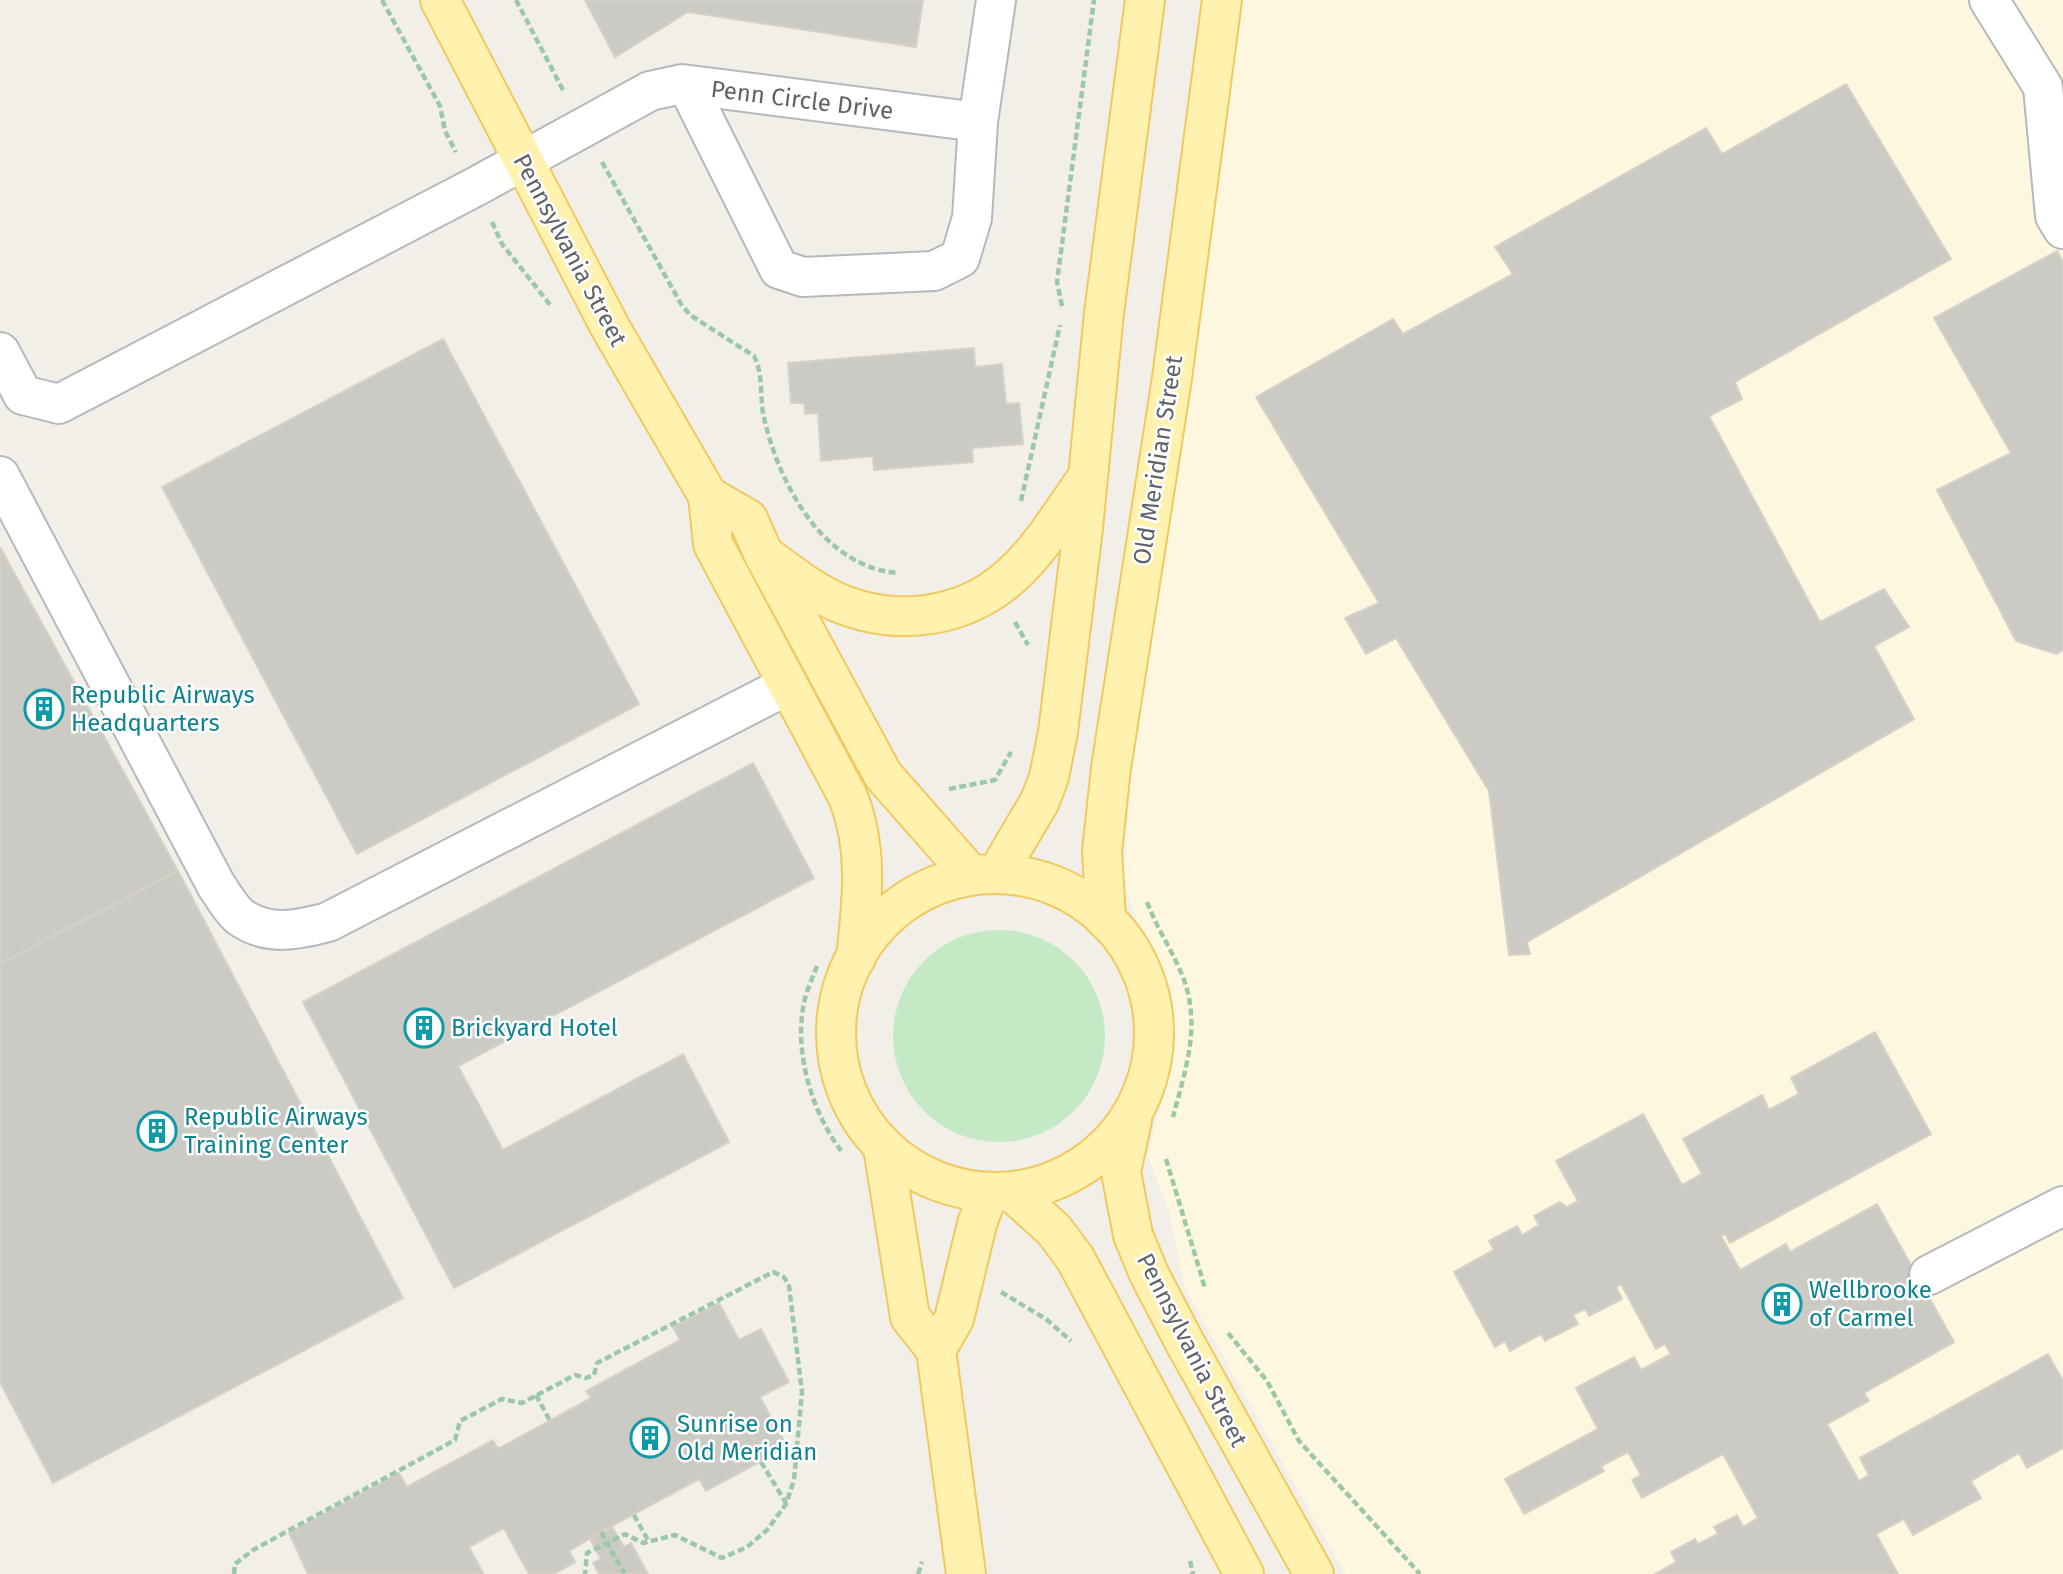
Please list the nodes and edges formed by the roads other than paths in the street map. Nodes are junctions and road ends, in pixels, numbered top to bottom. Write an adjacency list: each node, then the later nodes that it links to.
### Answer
1 (440, 0): 8 (main road, Pennsylvania Street)
2 (996, 0): 7 (street)
3 (1145, 0): 13 (main road)
4 (1223, 0): 18 (main road, Old Meridian Street)
5 (1989, 0): 9 (street)
6 (687, 85): 7 (street, Penn Circle Drive); 7 (street); 8 (street, Penn Circle Drive)
7 (978, 122)
8 (522, 162): 11 (street, Penn Circle Drive); 14 (main road, Pennsylvania Street)
9 (2063, 229)
10 (0, 352): 11 (street)
11 (11, 401)
12 (0, 476): 16 (street)
13 (1087, 478): 15 (main road); 17 (main road)
14 (708, 496): 15 (main road, Pennsylvania Street); 16 (main road, Pennsylvania Street)
15 (764, 555): 17 (main road, Pennsylvania Street)
16 (788, 685): 19 (main road, Pennsylvania Street)
17 (984, 873): 18 (main road); 19 (main road)
18 (1106, 920): 20 (main road)
19 (856, 958): 21 (main road)
20 (1133, 1112): 22 (main road); 28 (main road, Pennsylvania Street)
21 (883, 1147): 22 (main road); 25 (main road)
22 (1000, 1192): 25 (main road); 27 (main road)
23 (2063, 1206): 24 (street)
24 (1929, 1275)
25 (936, 1350): 26 (main road)
26 (966, 1574)
27 (1244, 1574)
28 (1314, 1574)

